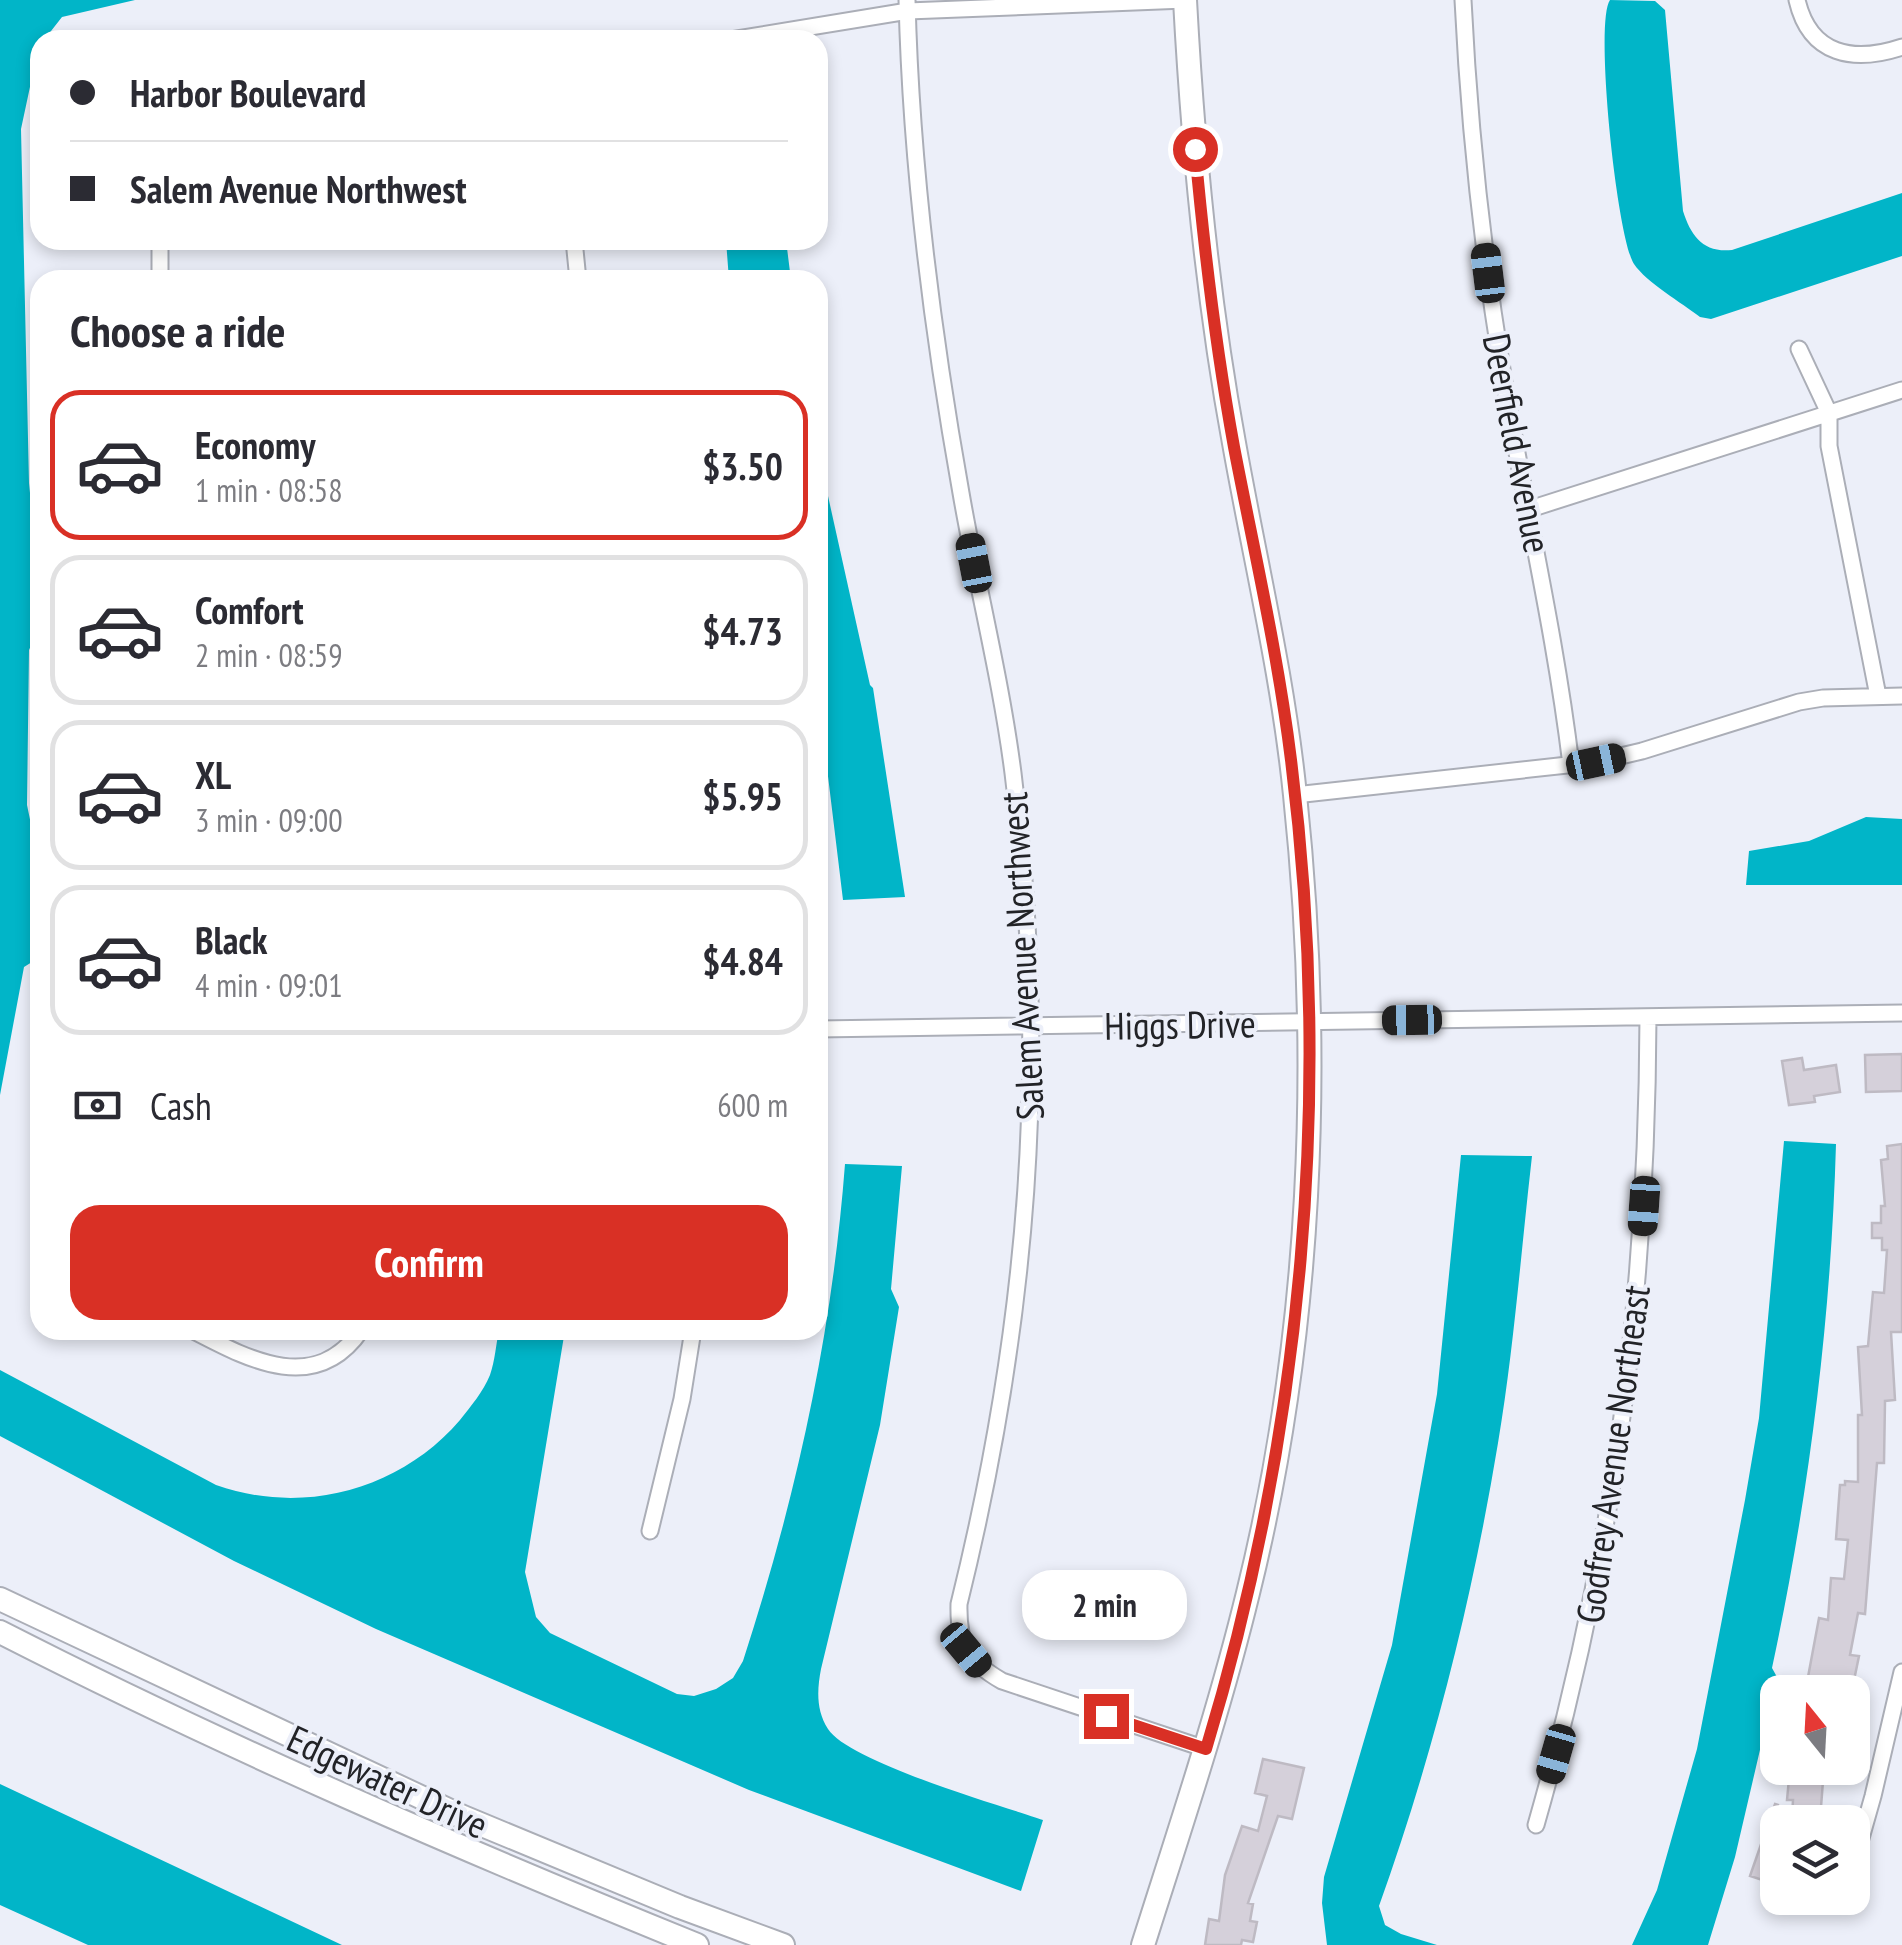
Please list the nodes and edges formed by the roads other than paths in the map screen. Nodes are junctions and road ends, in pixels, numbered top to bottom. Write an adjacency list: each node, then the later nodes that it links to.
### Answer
1 (1185, 0): 4 (street); 14 (street)
2 (1463, 0): 10 (street, Deerfield Avenue)
3 (1797, 0): 6 (street)
4 (907, 6): 5 (street); 18 (street, Salem Avenue Northwest)
5 (783, 30)
6 (1902, 48)
7 (1799, 348): 9 (street)
8 (1902, 390): 9 (street)
9 (1829, 413): 10 (street); 11 (street)
10 (1530, 509): 13 (street, Deerfield Avenue)
11 (1878, 696): 12 (street); 13 (street)
12 (1902, 696)
13 (1571, 765): 14 (street)
14 (1295, 796): 17 (street)
15 (1902, 1013): 16 (street, Higgs Drive)
16 (1648, 1017): 17 (street, Higgs Drive); 29 (street, Godfrey Avenue Northeast)
17 (1310, 1022): 18 (street, Higgs Drive); 27 (street)
18 (1032, 1026): 19 (street, Higgs Drive); 27 (street, Salem Avenue Northwest)
19 (828, 1029)
20 (211, 1340): 21 (street)
21 (351, 1340)
22 (691, 1340): 23 (street)
23 (650, 1531)
24 (0, 1599): 31 (street, Edgewater Drive)
25 (0, 1632): 30 (street, Edgewater Drive)
26 (1902, 1672): 28 (street)
27 (1206, 1749): 32 (street)
28 (1870, 1809)
29 (1536, 1825)
30 (697, 1945)
31 (784, 1945)
32 (1143, 1945)

